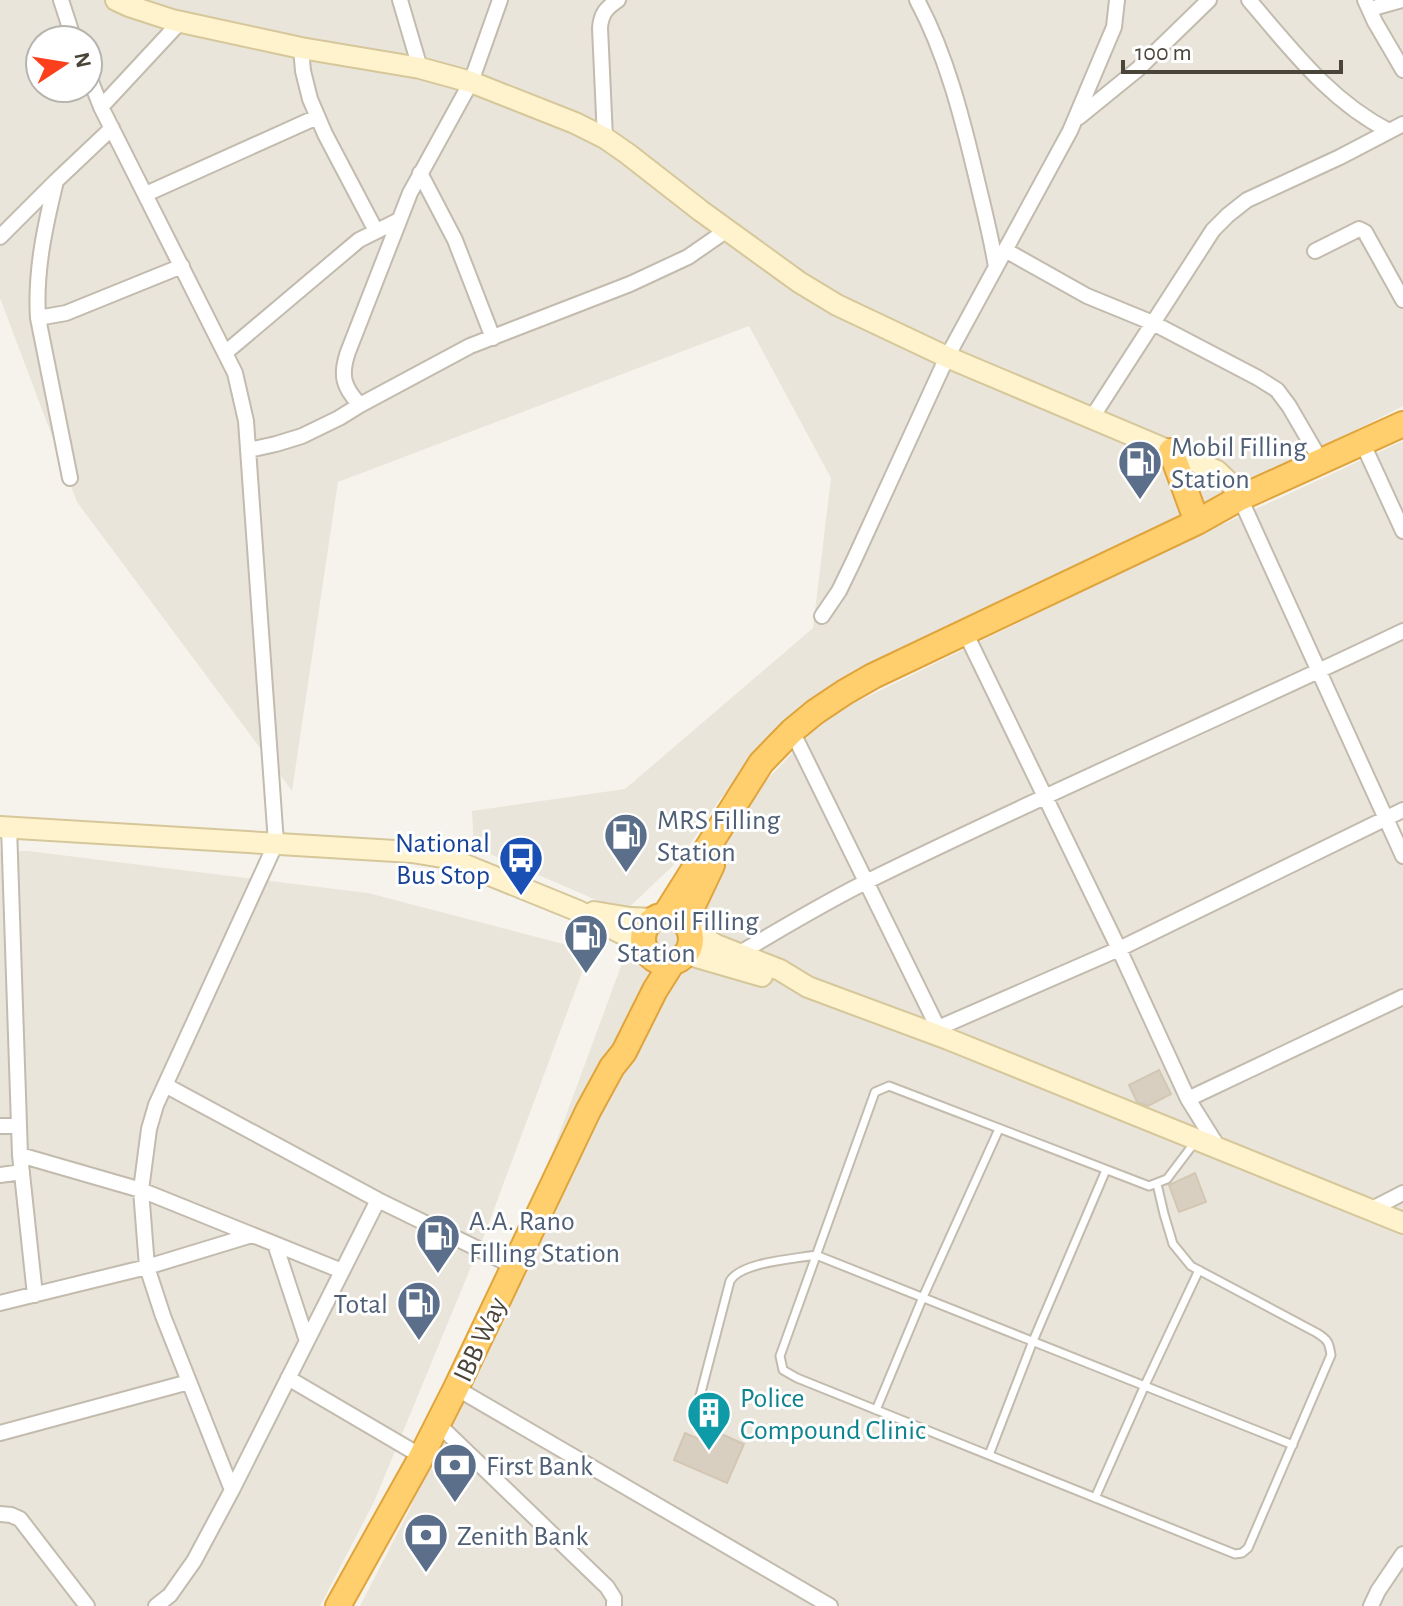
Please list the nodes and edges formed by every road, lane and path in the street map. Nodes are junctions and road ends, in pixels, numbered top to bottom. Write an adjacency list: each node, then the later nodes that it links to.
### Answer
1 (61, 0): 14 (street)
2 (73, 0): 15 (street)
3 (400, 0): 18 (street)
4 (500, 0): 19 (street)
5 (618, 0): 26 (street)
6 (917, 0): 37 (street)
7 (1117, 0): 23 (street)
8 (1209, 0): 23 (street)
9 (1249, 0): 24 (street)
10 (1402, 0): 12 (street)
11 (129, 2): 13 (street)
12 (1374, 7): 17 (street)
13 (181, 21): 16 (street); 21 (street)
14 (69, 24)
15 (72, 24)
16 (301, 48): 18 (street); 22 (street)
17 (1402, 66)
18 (420, 68): 19 (street)
19 (471, 82): 26 (street); 27 (street)
20 (100, 104): 21 (street)
21 (101, 107): 25 (street)
22 (317, 117): 29 (street); 32 (street)
23 (1075, 120): 34 (street)
24 (1396, 127): 40 (street)
25 (112, 128): 28 (street); 29 (street)
26 (605, 138): 31 (street)
27 (420, 173): 30 (street); 41 (street)
28 (56, 181): 33 (street); 39 (street)
29 (146, 194): 36 (street)
30 (397, 221): 32 (street); 44 (street)
31 (727, 230): 41 (street); 43 (street)
32 (376, 231): 42 (street)
33 (0, 237)
34 (1005, 250): 37 (street); 40 (street)
35 (1315, 251): 38 (street)
36 (182, 266): 39 (street); 42 (street)
37 (996, 267): 43 (street)
38 (1403, 300)
39 (38, 318): 51 (street)
40 (1153, 323): 45 (street); 50 (street)
41 (493, 338): 44 (street)
42 (225, 353): 48 (street)
43 (947, 357): 45 (street); 55 (street)
44 (360, 405): 48 (street)
45 (1091, 419): 49 (street)
46 (1403, 424): 47 (highway)
47 (1362, 442): 50 (highway); 54 (street)
48 (249, 450): 64 (street)
49 (1171, 451): 52 (street); 53 (highway)
50 (1321, 461): 52 (highway)
51 (70, 478)
52 (1240, 498): 53 (highway); 58 (street)
53 (1197, 522): 57 (highway)
54 (1403, 531)
55 (822, 616)
56 (1403, 631): 58 (street)
57 (965, 632): 59 (highway); 60 (street)
58 (1318, 672): 60 (street); 62 (street)
59 (792, 731): 66 (street); 68 (highway)
60 (1044, 796): 66 (street); 70 (street)
61 (1403, 810): 62 (street)
62 (1387, 819): 65 (street); 70 (street)
63 (4, 827): 64 (street); 74 (street)
64 (276, 843): 67 (street); 77 (street)
65 (1403, 856)
66 (866, 881): 71 (street); 75 (street)
67 (576, 910): 68 (street); 69 (street)
68 (675, 934): 69 (highway); 69 (highway); 71 (street); 72 (street); 76 (highway)
69 (646, 949): 76 (highway)
70 (1119, 949): 75 (street); 78 (street)
71 (738, 954): 72 (street)
72 (808, 987): 75 (street)
73 (1403, 997): 78 (street)
74 (7, 1002): 80 (street)
75 (943, 1034): 82 (street)
76 (612, 1067): 97 (highway, IBB Way)
77 (165, 1085): 89 (street); 91 (street)
78 (1188, 1099): 83 (street)
79 (0, 1126): 80 (street)
80 (19, 1126): 84 (street)
81 (999, 1129): 85 (lane); 96 (lane); 102 (lane)
82 (1196, 1140): 83 (street); 88 (lane)
83 (1218, 1147): 92 (street)
84 (20, 1155): 86 (street); 89 (street)
85 (1106, 1170): 88 (lane); 105 (lane)
86 (22, 1172): 87 (street); 101 (street)
87 (0, 1175)
88 (1157, 1184): 99 (lane)
89 (141, 1190): 94 (street); 98 (street)
90 (1403, 1193): 92 (street)
91 (378, 1200): 97 (street); 100 (street)
92 (1370, 1210): 93 (street)
93 (1403, 1223)
94 (252, 1235): 95 (street); 98 (street)
95 (275, 1244): 100 (street); 104 (street)
96 (816, 1255): 102 (lane); 110 (lane); 111 (lane)
97 (513, 1266): 109 (highway, IBB Way)
98 (147, 1267): 101 (street); 107 (street)
99 (1199, 1270): 108 (lane); 114 (lane)
100 (342, 1271): 104 (street)
101 (35, 1295): 103 (street)
102 (923, 1297): 105 (lane); 111 (lane)
103 (0, 1303)
104 (307, 1341): 106 (street)
105 (1033, 1341): 108 (lane); 115 (lane)
106 (288, 1378): 116 (street); 117 (street)
107 (189, 1382): 113 (street); 117 (street)
108 (1145, 1385): 114 (lane); 118 (lane)
109 (456, 1388): 112 (highway, IBB Way); 125 (street)
110 (700, 1396)
111 (876, 1410): 115 (lane)
112 (438, 1424): 116 (highway, IBB Way); 124 (street)
113 (0, 1433)
114 (1293, 1445): 118 (lane)
115 (989, 1455): 118 (lane)
116 (421, 1456): 123 (highway, IBB Way)
117 (232, 1490): 122 (street)
118 (1095, 1498)
119 (0, 1514): 121 (street)
120 (1403, 1554): 126 (street)
121 (87, 1606)
122 (156, 1606)
123 (338, 1606)
124 (614, 1606)
125 (830, 1606)
126 (1371, 1606)

